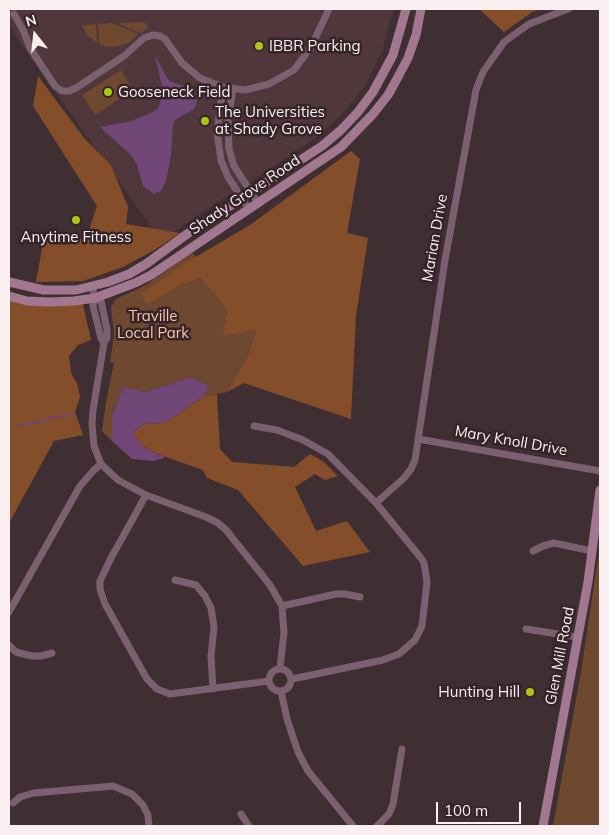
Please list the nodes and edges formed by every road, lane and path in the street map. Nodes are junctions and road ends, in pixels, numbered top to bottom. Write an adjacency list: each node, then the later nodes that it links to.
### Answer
1 (329, 9): 7 (street)
2 (406, 9): 8 (main road, Shady Grove Road)
3 (421, 9): 10 (main road, Shady Grove Road)
4 (568, 9): 17 (street, Marian Drive)
5 (10, 16): 6 (street)
6 (223, 88): 7 (street); 9 (street)
7 (233, 89): 8 (street)
8 (250, 192): 9 (main road, Shady Grove Road); 10 (street)
9 (241, 198): 11 (street); 13 (main road, Shady Grove Road)
10 (258, 203): 11 (main road, Shady Grove Road)
11 (249, 209): 15 (main road, Shady Grove Road)
12 (9, 282): 13 (main road, Shady Grove Road)
13 (92, 287): 15 (street)
14 (9, 296): 15 (main road, Shady Grove Road)
15 (95, 298): 18 (street)
16 (254, 426): 22 (street)
17 (418, 439): 19 (street, Mary Knoll Drive); 22 (street, Marian Drive)
18 (102, 464): 21 (street); 28 (street)
19 (600, 470)
20 (600, 490): 24 (main road, Glen Mill Road)
21 (146, 495): 27 (street); 36 (street)
22 (376, 503): 34 (street)
23 (533, 551): 24 (street)
24 (592, 551): 30 (main road, Glen Mill Road)
25 (174, 580): 36 (street)
26 (360, 597): 27 (street)
27 (282, 606): 33 (street)
28 (9, 612)
29 (526, 629): 30 (street)
30 (577, 637): 45 (main road, Glen Mill Road)
31 (9, 644): 32 (street)
32 (52, 653)
33 (280, 668): 34 (street); 35 (street)
34 (292, 679): 37 (street)
35 (269, 682): 36 (street); 37 (street)
36 (214, 689)
37 (281, 691): 43 (street)
38 (402, 749): 44 (street)
39 (13, 803): 41 (street)
40 (241, 814): 42 (street)
41 (150, 826)
42 (249, 826)
43 (353, 826)
44 (377, 826)
45 (542, 826)

